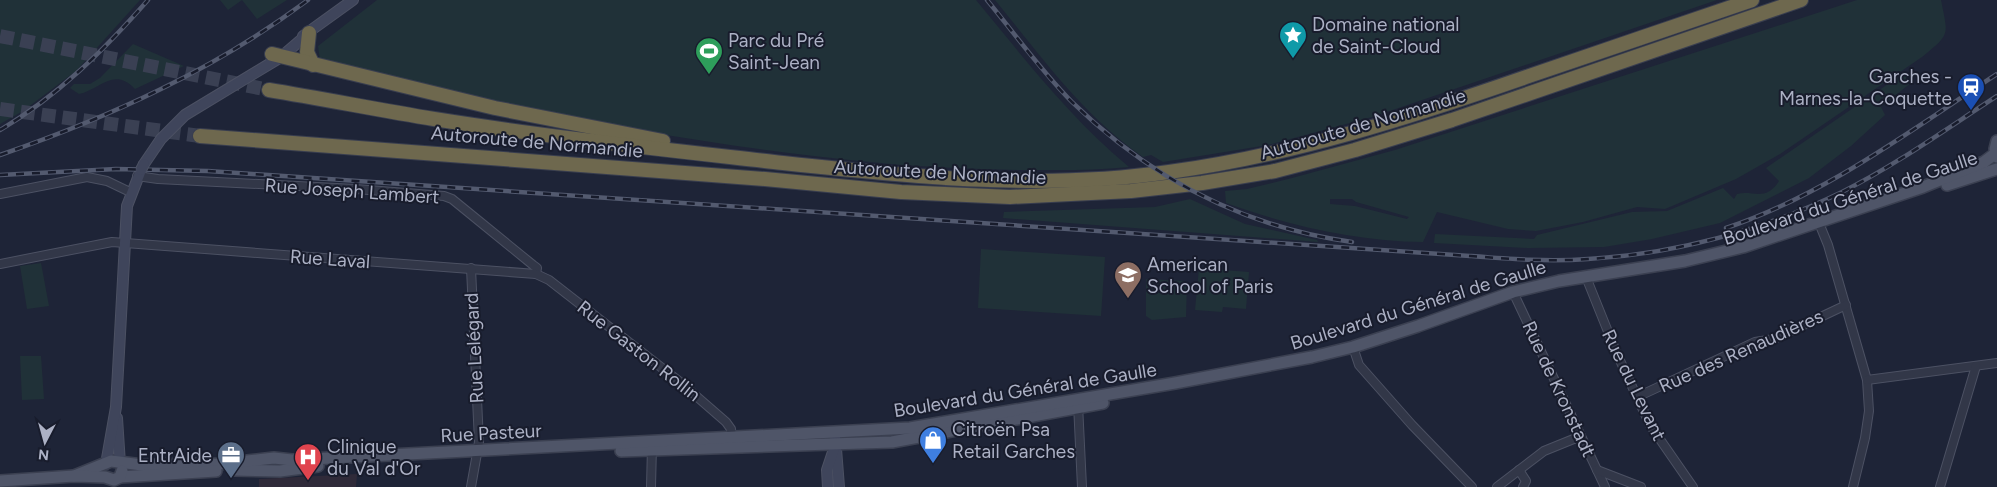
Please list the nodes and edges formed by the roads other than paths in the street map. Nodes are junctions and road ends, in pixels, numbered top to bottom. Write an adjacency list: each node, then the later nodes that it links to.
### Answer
1 (353, 0): 4 (main road)
2 (1752, 0): 11 (highway, Autoroute de Normandie)
3 (1801, 0): 9 (highway, Autoroute de Normandie)
4 (309, 33): 5 (main road); 6 (highway)
5 (276, 55): 6 (highway); 8 (main road); 8 (main road)
6 (313, 65): 11 (highway)
7 (269, 90): 11 (highway, Autoroute de Normandie)
8 (193, 109): 14 (main road)
9 (200, 136)
10 (1997, 141): 12 (main road)
11 (683, 152)
12 (1996, 155): 17 (main road, Boulevard du Général de Gaulle)
13 (1997, 169): 17 (main road, Boulevard du Général de Gaulle)
14 (141, 170): 15 (main road); 21 (street, Rue Joseph Lambert)
15 (130, 192): 16 (street); 18 (main road)
16 (0, 194)
17 (1820, 226): 22 (main road, Boulevard du Général de Gaulle); 24 (street)
18 (124, 245): 19 (street, Rue Laval); 20 (street, Rue Laval); 31 (main road)
19 (0, 264)
20 (471, 268): 21 (street, Rue Laval); 40 (street, Rue Lelégard)
21 (536, 274): 35 (street, Rue Gaston Rollin)
22 (1588, 280): 23 (main road, Boulevard du Général de Gaulle); 29 (street, Rue du Levant)
23 (1514, 295): 25 (main road, Boulevard du Général de Gaulle); 34 (street, Rue de Kronstadt)
24 (1846, 305): 28 (street); 29 (street, Rue des Renaudières)
25 (1354, 350): 30 (main road, Boulevard du Général de Gaulle); 55 (street)
26 (1997, 363): 27 (street)
27 (1976, 366): 28 (street); 62 (street)
28 (1867, 380): 61 (street)
29 (1637, 397): 60 (street, Rue du Levant)
30 (1078, 403): 32 (main road, Boulevard du Général de Gaulle); 36 (main road, Boulevard du Général de Gaulle); 54 (street)
31 (116, 407): 42 (main road); 43 (main road)
32 (885, 430): 33 (main road, Boulevard du Général de Gaulle); 36 (main road); 37 (main road)
33 (835, 433): 35 (main road, Rue Pasteur); 38 (main road)
34 (1581, 436): 44 (street); 45 (street, Rue de Kronstadt)
35 (732, 437): 39 (main road, Rue Pasteur)
36 (892, 442): 37 (main road, Boulevard du Général de Gaulle)
37 (867, 443): 38 (main road, Boulevard du Général de Gaulle)
38 (835, 445): 39 (main road, Rue Pasteur); 52 (main road); 53 (main road)
39 (652, 446): 40 (main road, Rue Pasteur); 51 (street)
40 (477, 455): 41 (main road, Rue Pasteur); 46 (main road, Rue Pasteur); 50 (street, Rue Lelégard)
41 (274, 458): 43 (main road, Rue Pasteur); 46 (main road)
42 (106, 464): 43 (main road); 47 (main road); 49 (main road)
43 (120, 464): 49 (main road)
44 (1519, 470): 56 (street); 57 (street)
45 (1597, 470): 58 (street, Rue de Kronstadt); 59 (street)
46 (275, 471): 49 (main road, Rue Pasteur)
47 (74, 476): 48 (main road); 49 (main road, Rue Pasteur)
48 (0, 481)
49 (112, 481)
50 (471, 487)
51 (651, 487)
52 (828, 487)
53 (839, 487)
54 (1082, 487)
55 (1472, 487)
56 (1497, 487)
57 (1523, 487)
58 (1605, 487)
59 (1642, 487)
60 (1693, 487)
61 (1853, 487)
62 (1940, 487)

